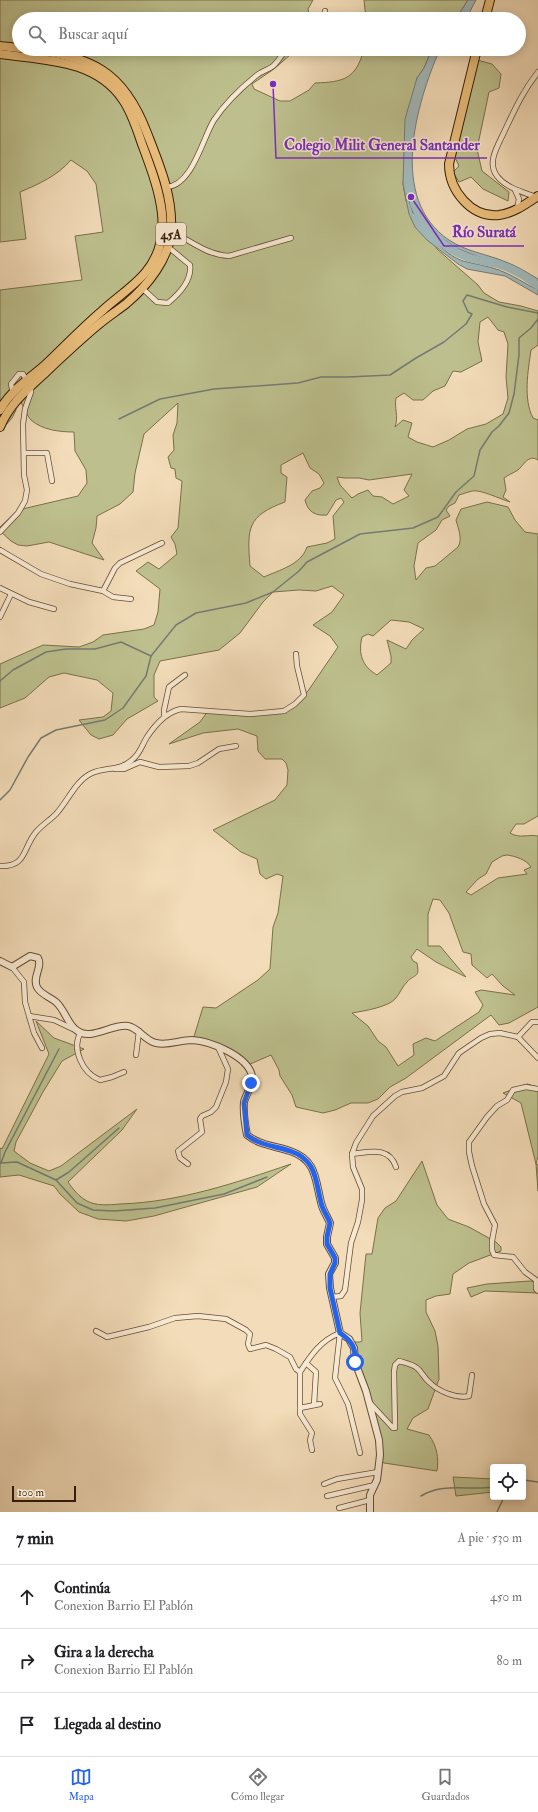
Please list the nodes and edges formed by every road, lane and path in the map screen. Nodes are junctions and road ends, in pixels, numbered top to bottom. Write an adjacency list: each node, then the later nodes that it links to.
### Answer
1 (490, 0): 2 (highway)
2 (487, 12)
3 (0, 46): 4 (highway)
4 (12, 47)
5 (0, 54): 6 (highway, 45A)
6 (12, 56)
7 (14, 56): 20 (highway, 45A)
8 (68, 56): 12 (highway, 45A)
9 (280, 56): 12 (street)
10 (475, 56): 15 (highway)
11 (538, 72): 13 (street)
12 (166, 187): 16 (highway, 45A)
13 (514, 189): 14 (street); 15 (street)
14 (537, 197): 15 (highway)
15 (517, 209)
16 (171, 231): 17 (street); 18 (highway, 45A)
17 (291, 238)
18 (168, 246): 19 (highway, 45A); 19 (street)
19 (142, 288): 20 (highway, 45A)
20 (29, 384): 21 (highway, 45A); 23 (highway, 45A); 24 (street)
21 (3, 401): 22 (highway, 45A)
22 (0, 410)
23 (0, 427)
24 (24, 453): 25 (street); 26 (street)
25 (52, 481)
26 (0, 532)
27 (162, 543): 30 (street)
28 (0, 550): 30 (street)
29 (0, 588): 31 (street)
30 (103, 591): 32 (street)
31 (11, 594): 33 (street); 34 (street)
32 (131, 599)
33 (54, 610)
34 (0, 617)
35 (296, 654): 37 (street)
36 (185, 675): 37 (street)
37 (164, 716): 39 (street)
38 (236, 746): 39 (street)
39 (115, 769): 40 (street)
40 (0, 866)
41 (0, 962): 42 (street)
42 (12, 967): 43 (street); 45 (street)
43 (29, 1016): 45 (street); 49 (street)
44 (538, 1022): 47 (street)
45 (78, 1031): 46 (street); 52 (street)
46 (139, 1031): 48 (street); 50 (street)
47 (518, 1037): 51 (street); 54 (street)
48 (218, 1047): 55 (street); 58 (street)
49 (42, 1048)
50 (136, 1055)
51 (538, 1058)
52 (124, 1072)
53 (538, 1089): 57 (street)
54 (352, 1154): 56 (street); 58 (street)
55 (188, 1164)
56 (396, 1167)
57 (538, 1291)
58 (332, 1298): 60 (street)
59 (96, 1331): 62 (street)
60 (340, 1333): 61 (street); 64 (street); 69 (street)
61 (306, 1363): 62 (street); 66 (street)
62 (300, 1372): 67 (street)
63 (472, 1374): 64 (street)
64 (369, 1401): 70 (street)
65 (320, 1404): 66 (street)
66 (314, 1405): 67 (street)
67 (300, 1408): 68 (street)
68 (312, 1450)
69 (360, 1453)
70 (378, 1472): 71 (street); 72 (street)
71 (324, 1484)
72 (375, 1485): 73 (street); 74 (street)
73 (327, 1496)
74 (370, 1500): 75 (street); 76 (street)
75 (339, 1508)
76 (370, 1512)

